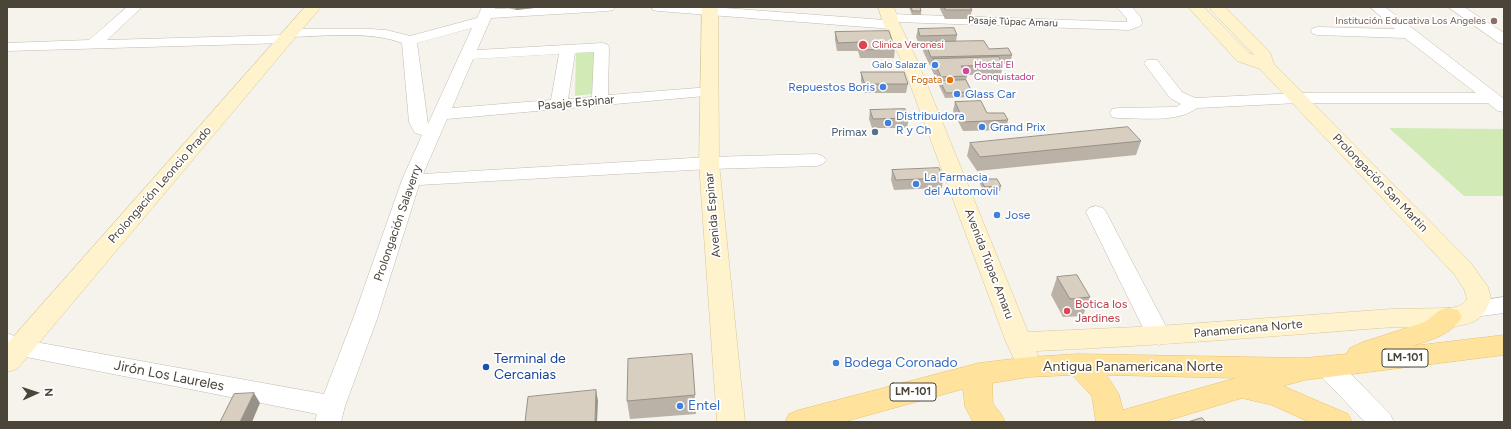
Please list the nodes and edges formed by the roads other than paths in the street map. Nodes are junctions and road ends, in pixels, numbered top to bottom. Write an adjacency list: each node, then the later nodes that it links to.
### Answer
1 (135, 7): 19 (street)
2 (303, 7): 17 (street, Prolongación Leoncio Prado)
3 (313, 7): 17 (street, Prolongación Leoncio Prado)
4 (608, 7): 12 (street)
5 (658, 7): 11 (street, Pasaje Túpac Amaru)
6 (1124, 7): 13 (street, Pasaje Túpac Amaru)
7 (1196, 7): 24 (street)
8 (1216, 7): 24 (street)
9 (1377, 7): 15 (street)
10 (1455, 7): 16 (street)
11 (710, 8): 13 (street, Pasaje Túpac Amaru); 25 (street, Avenida Espinar)
12 (486, 14): 18 (street); 22 (street, Prolongación Salaverry)
13 (889, 17): 44 (street, Avenida Túpac Amaru)
14 (1318, 31): 15 (street)
15 (1409, 34): 28 (street)
16 (1501, 36)
17 (283, 37): 18 (street); 19 (street); 43 (street, Prolongación Leoncio Prado)
18 (409, 41): 33 (street)
19 (92, 45): 20 (street)
20 (7, 47)
21 (568, 48): 22 (street); 27 (street); 30 (street)
22 (468, 55): 32 (street, Prolongación Salaverry)
23 (1152, 63): 29 (street)
24 (1266, 65): 26 (street, Prolongación San Martin)
25 (710, 92): 27 (street, Pasaje Espinar); 35 (street, Avenida Espinar)
26 (1298, 98): 28 (street); 29 (street); 39 (street, Prolongación San Martin)
27 (600, 101): 30 (street, Pasaje Espinar)
28 (1498, 102)
29 (1193, 103): 31 (street)
30 (559, 104): 32 (street, Pasaje Espinar)
31 (1118, 113)
32 (441, 114): 33 (street, Prolongación Salaverry)
33 (433, 133): 36 (street, Prolongación Salaverry)
34 (817, 160): 35 (street)
35 (709, 163): 36 (street); 50 (street, Avenida Espinar)
36 (411, 180): 49 (street, Prolongación Salaverry)
37 (1096, 212): 41 (street)
38 (1504, 305): 39 (street)
39 (1474, 309): 40 (street, Panamericana Norte)
40 (1449, 317): 41 (street, Panamericana Norte); 46 (main road)
41 (1159, 336): 44 (street, Panamericana Norte)
42 (1504, 344): 46 (main road, Antigua Panamericana Norte / LM-101)
43 (10, 349): 49 (street, Jirón Los Laureles)
44 (1024, 354): 45 (main road, Antigua Panamericana Norte / LM-101); 47 (main road, Antigua Panamericana Norte / LM-101)
45 (1078, 364): 46 (main road, Antigua Panamericana Norte / LM-101); 53 (main road)
46 (1324, 367): 48 (main road, Antigua Panamericana Norte / LM-101); 56 (street)
47 (979, 374): 51 (main road, Antigua Panamericana Norte / LM-101); 52 (main road)
48 (1241, 388): 54 (main road, Antigua Panamericana Norte / LM-101); 55 (main road)
49 (330, 414)
50 (731, 422)
51 (799, 422)
52 (991, 422)
53 (1110, 422)
54 (1123, 422)
55 (1338, 422)
56 (1380, 422)

